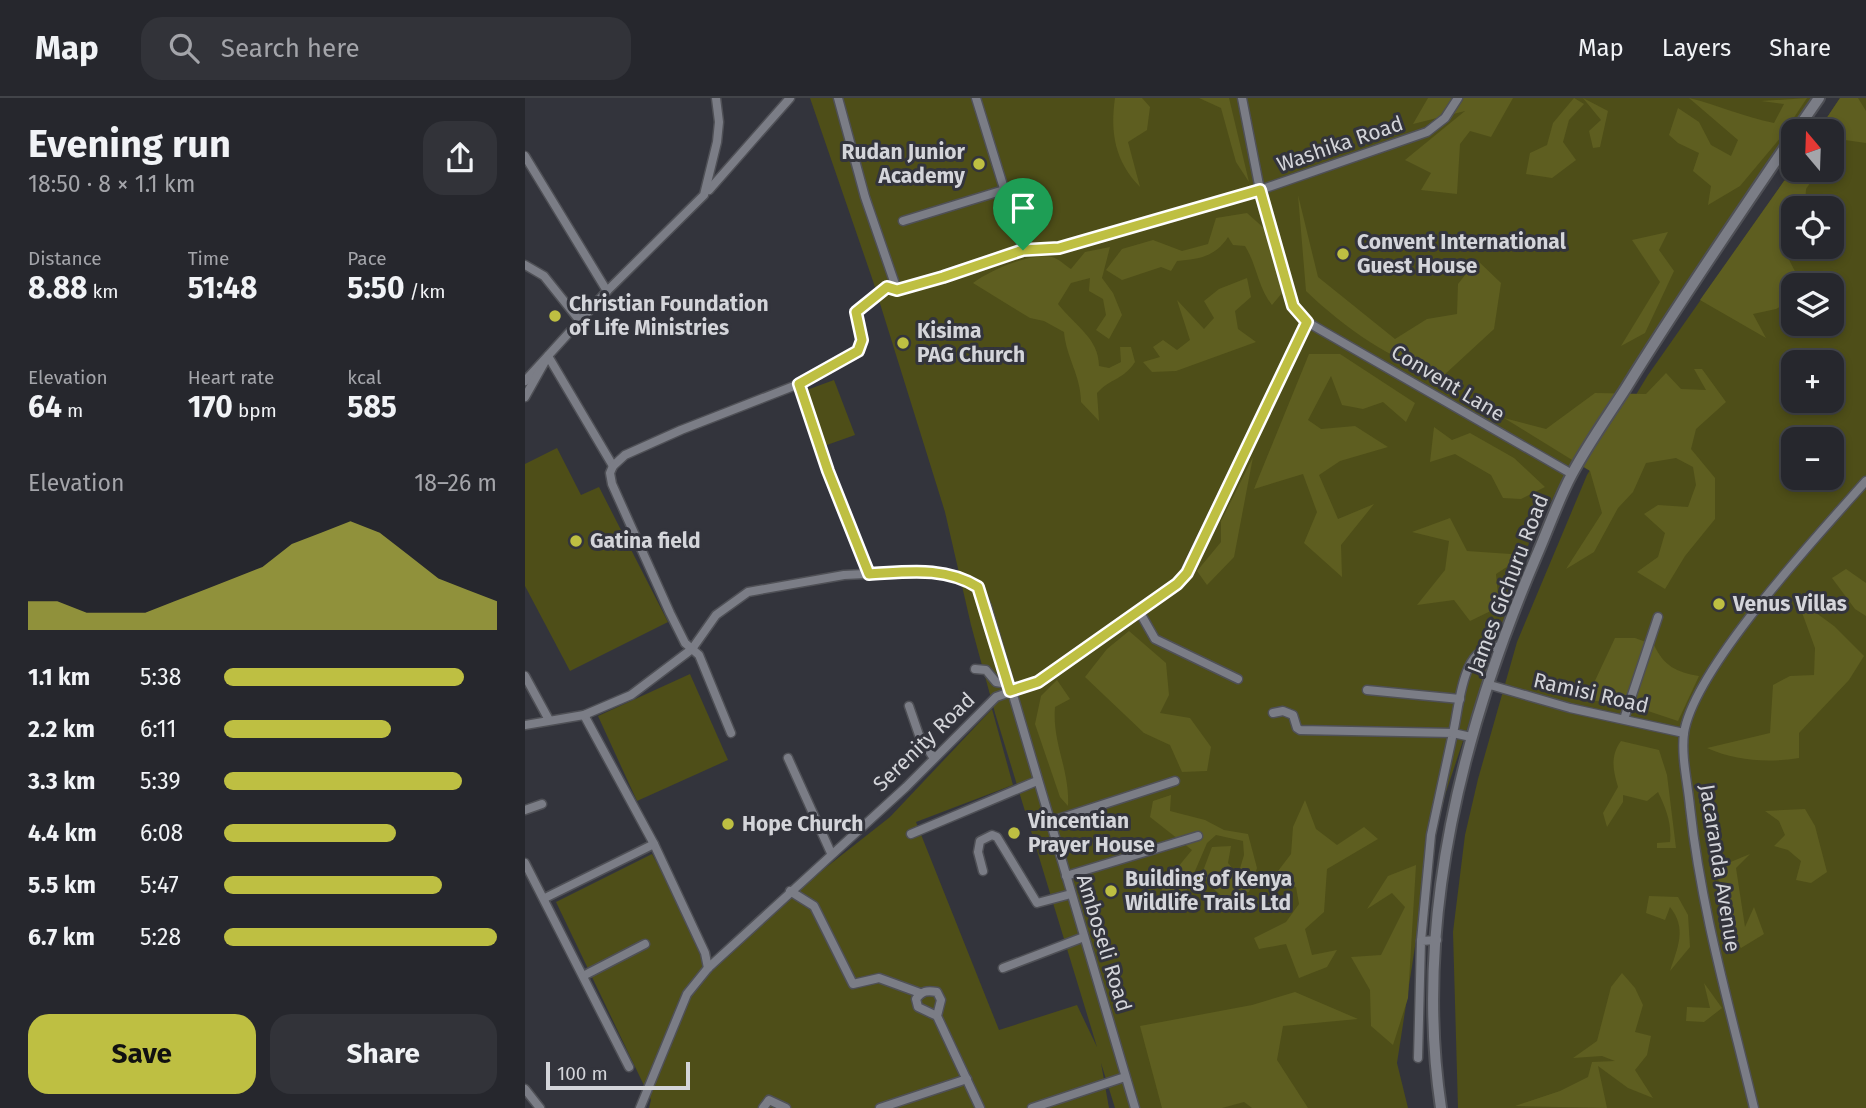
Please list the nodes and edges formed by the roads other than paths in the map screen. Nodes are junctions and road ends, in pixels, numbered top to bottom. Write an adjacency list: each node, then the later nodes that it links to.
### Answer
1 (716, 98): 13 (street)
2 (790, 98): 13 (street)
3 (838, 98): 17 (street)
4 (976, 98): 11 (street)
5 (1243, 98): 12 (street)
6 (1458, 98): 12 (street, Washika Road)
7 (1819, 98): 8 (main road, James Gichuru Road)
8 (1805, 119)
9 (1781, 154): 26 (main road, James Gichuru Road)
10 (525, 156): 18 (street)
11 (1004, 190): 14 (street); 15 (street)
12 (1260, 190): 15 (street, Washika Road); 20 (street)
13 (705, 195): 18 (street)
14 (902, 221)
15 (1023, 250): 17 (street, Washika Road)
16 (525, 265): 19 (street)
17 (897, 290): 23 (street, Washika Road)
18 (607, 291): 19 (street)
19 (580, 321): 21 (street)
20 (1307, 322): 26 (street, Convent Lane); 29 (street, Serenity Road)
21 (548, 356): 22 (street); 24 (street); 25 (street)
22 (525, 381)
23 (799, 384): 25 (street); 28 (street)
24 (525, 397)
25 (613, 466): 32 (street)
26 (1571, 474): 31 (main road, James Gichuru Road)
27 (1866, 481): 48 (street, Jacaranda Avenue)
28 (869, 574): 32 (street, Amboseli Road); 37 (street, Amboseli Road)
29 (1139, 611): 35 (street); 37 (street, Serenity Road)
30 (1658, 617): 43 (street)
31 (1500, 647): 36 (main road, James Gichuru Road); 39 (street)
32 (692, 649): 42 (street, Amboseli Road); 46 (street)
33 (975, 669): 37 (street)
34 (525, 676): 44 (street)
35 (1238, 679)
36 (1490, 685): 43 (street, Ramisi Road); 49 (main road, James Gichuru Road)
37 (1009, 688): 50 (street, Serenity Road); 52 (street, Amboseli Road)
38 (1367, 690): 39 (street)
39 (1459, 699): 47 (street)
40 (909, 706): 50 (street)
41 (1273, 713): 47 (street)
42 (584, 715): 44 (street, Amboseli Road); 59 (street)
43 (1623, 719): 48 (street, Ramisi Road)
44 (548, 720): 45 (street, Amboseli Road)
45 (525, 725)
46 (731, 733)
47 (1453, 733): 49 (street); 61 (street)
48 (1684, 733): 92 (street, Jacaranda Avenue)
49 (1471, 737): 62 (main road, James Gichuru Road)
50 (933, 757): 60 (street, Serenity Road)
51 (788, 758): 60 (street)
52 (1037, 781): 56 (street, Amboseli Road); 57 (street)
53 (1175, 781): 56 (street)
54 (543, 804): 55 (street)
55 (525, 810)
56 (1049, 822): 65 (street, Amboseli Road)
57 (911, 834)
58 (1198, 836): 65 (street)
59 (654, 844): 68 (street); 73 (street)
60 (831, 853): 66 (street, Serenity Road)
61 (1428, 858): 62 (street); 71 (street)
62 (1445, 862): 70 (main road, James Gichuru Road)
63 (525, 863): 68 (street)
64 (983, 871): 67 (street)
65 (1066, 876): 67 (street, Amboseli Road)
66 (790, 891): 73 (street, Serenity Road); 76 (street)
67 (1071, 894): 69 (street, Amboseli Road)
68 (545, 898): 75 (street)
69 (1084, 937): 74 (street); 80 (street, Amboseli Road)
70 (1437, 940): 71 (street); 91 (main road, James Gichuru Road)
71 (1421, 941): 78 (street)
72 (645, 944): 75 (street)
73 (708, 968): 83 (street, Serenity Road)
74 (1003, 968)
75 (583, 976): 79 (street)
76 (921, 993): 77 (street); 77 (street)
77 (937, 1016): 81 (street)
78 (1418, 1058)
79 (629, 1067)
80 (1125, 1077): 89 (street); 90 (street, Amboseli Road)
81 (967, 1079): 87 (street); 88 (street)
82 (525, 1089): 84 (street)
83 (640, 1106)
84 (540, 1108)
85 (763, 1108): 86 (street)
86 (786, 1108)
87 (880, 1108)
88 (979, 1108)
89 (1032, 1108)
90 (1135, 1108)
91 (1441, 1108)
92 (1754, 1108)

